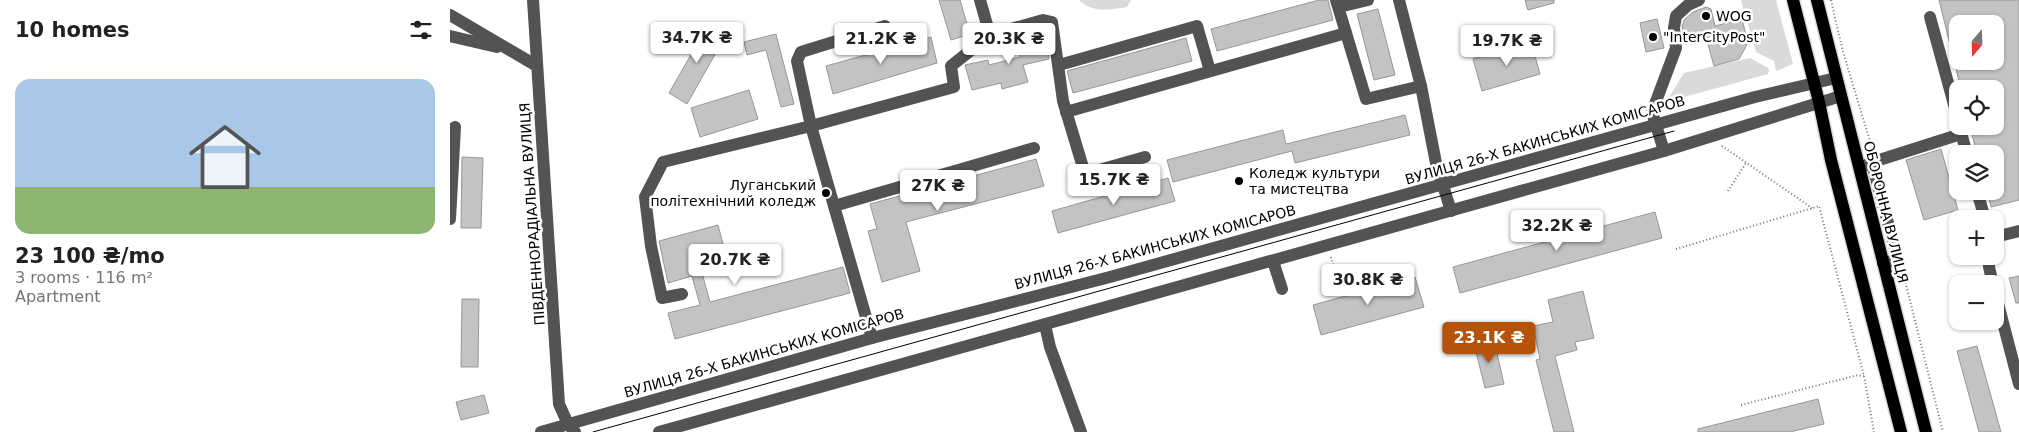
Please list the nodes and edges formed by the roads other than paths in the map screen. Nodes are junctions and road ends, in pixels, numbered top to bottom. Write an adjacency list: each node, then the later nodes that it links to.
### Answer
1 (533, 0): 17 (street, ПІВДЕННОРАДІАЛЬНА ВУЛИЦЯ)
2 (980, 0): 13 (street)
3 (1368, 0): 8 (street)
4 (1399, 0): 21 (street)
5 (1698, 0): 26 (street)
6 (1793, 0): 20 (main road)
7 (1817, 0): 19 (main road, ОБОРОННА ВУЛИЦЯ)
8 (1338, 4): 12 (street)
9 (450, 15): 15 (street)
10 (1930, 17): 22 (street)
11 (885, 26): 27 (street)
12 (1346, 32): 18 (street); 21 (street)
13 (990, 35): 16 (street); 27 (street)
14 (450, 36): 15 (street)
15 (509, 49): 17 (street)
16 (1059, 65): 18 (street); 25 (street)
17 (537, 66): 47 (street, ПІВДЕННОРАДІАЛЬНА ВУЛИЦЯ)
18 (1210, 71): 25 (street)
19 (1836, 78): 20 (street, ВУЛИЦЯ 26-Х БАКИНСЬКИХ КОМІСАРОВ); 23 (main road, ОБОРОННА ВУЛИЦЯ)
20 (1815, 83): 24 (main road); 26 (street, ВУЛИЦЯ 26-Х БАКИНСЬКИХ КОМІСАРОВ)
21 (1421, 86): 34 (street)
22 (1949, 86)
23 (1841, 96): 24 (street); 33 (main road, ОБОРОННА ВУЛИЦЯ)
24 (1819, 102): 31 (street); 51 (main road)
25 (1066, 112): 32 (street)
26 (1654, 118): 31 (street); 34 (street, ВУЛИЦЯ 26-Х БАКИНСЬКИХ КОМІСАРОВ)
27 (811, 126): 35 (street); 42 (street)
28 (455, 127): 37 (street)
29 (1949, 134): 33 (street)
30 (1034, 148): 35 (street)
31 (1664, 151): 36 (street)
32 (1145, 158)
33 (1866, 166): 52 (main road, ОБОРОННА ВУЛИЦЯ)
34 (1443, 184): 36 (street); 45 (street, ВУЛИЦЯ 26-Х БАКИНСЬКИХ КОМІСАРОВ)
35 (834, 206): 45 (street)
36 (1451, 211): 40 (street)
37 (450, 219)
38 (2019, 231): 39 (street)
39 (2004, 235)
40 (1273, 261): 41 (street); 43 (street)
41 (1282, 289)
42 (682, 294)
43 (1045, 325): 49 (street); 50 (street)
44 (2004, 326): 46 (street)
45 (872, 338): 47 (street, ВУЛИЦЯ 26-Х БАКИНСЬКИХ КОМІСАРОВ)
46 (2019, 384)
47 (571, 428): 48 (street, ВУЛИЦЯ 26-Х БАКИНСЬКИХ КОМІСАРОВ)
48 (541, 432)
49 (659, 432)
50 (1081, 432)
51 (1902, 432)
52 (1926, 432)

